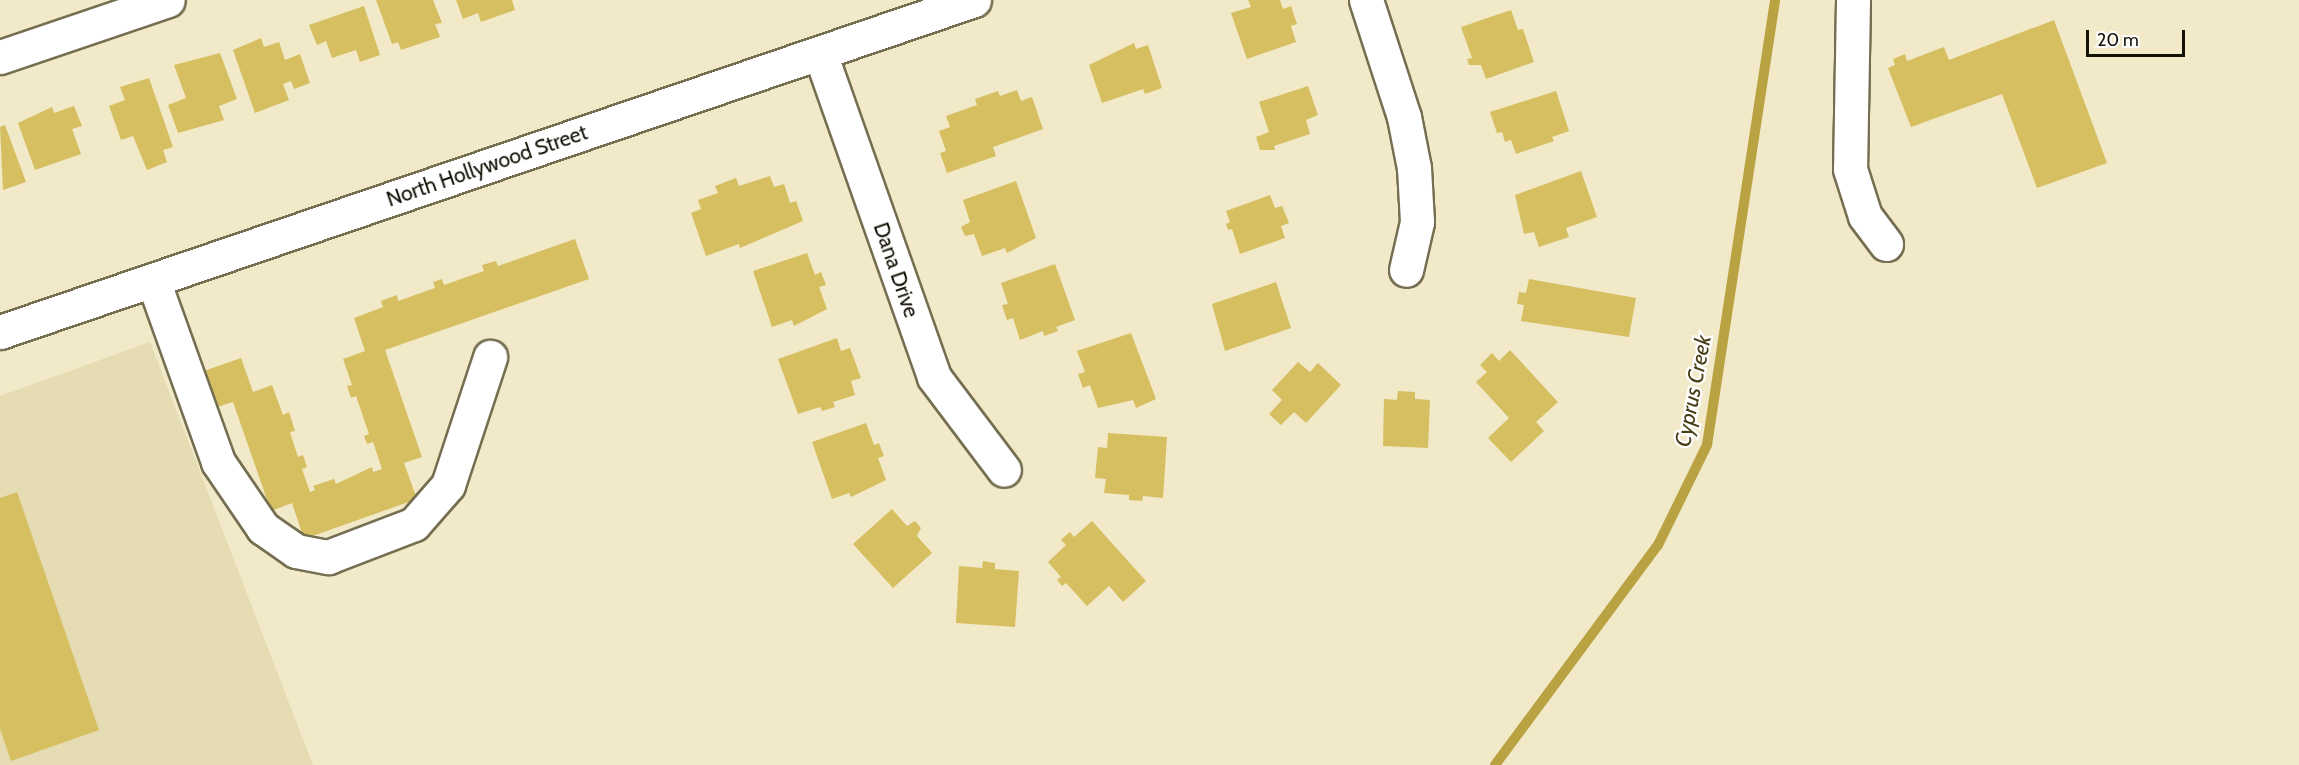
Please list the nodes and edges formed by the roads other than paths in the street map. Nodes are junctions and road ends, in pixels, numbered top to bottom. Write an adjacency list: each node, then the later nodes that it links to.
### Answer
1 (168, 0): 6 (main road)
2 (974, 0): 5 (main road, North Hollywood Street)
3 (1366, 0): 8 (main road)
4 (1852, 0): 7 (main road)
5 (820, 53): 9 (main road, North Hollywood Street); 12 (main road, Dana Drive)
6 (0, 57)
7 (1886, 244)
8 (1406, 270)
9 (153, 280): 10 (main road, North Hollywood Street); 11 (main road)
10 (0, 333)
11 (490, 357)
12 (1004, 470)

